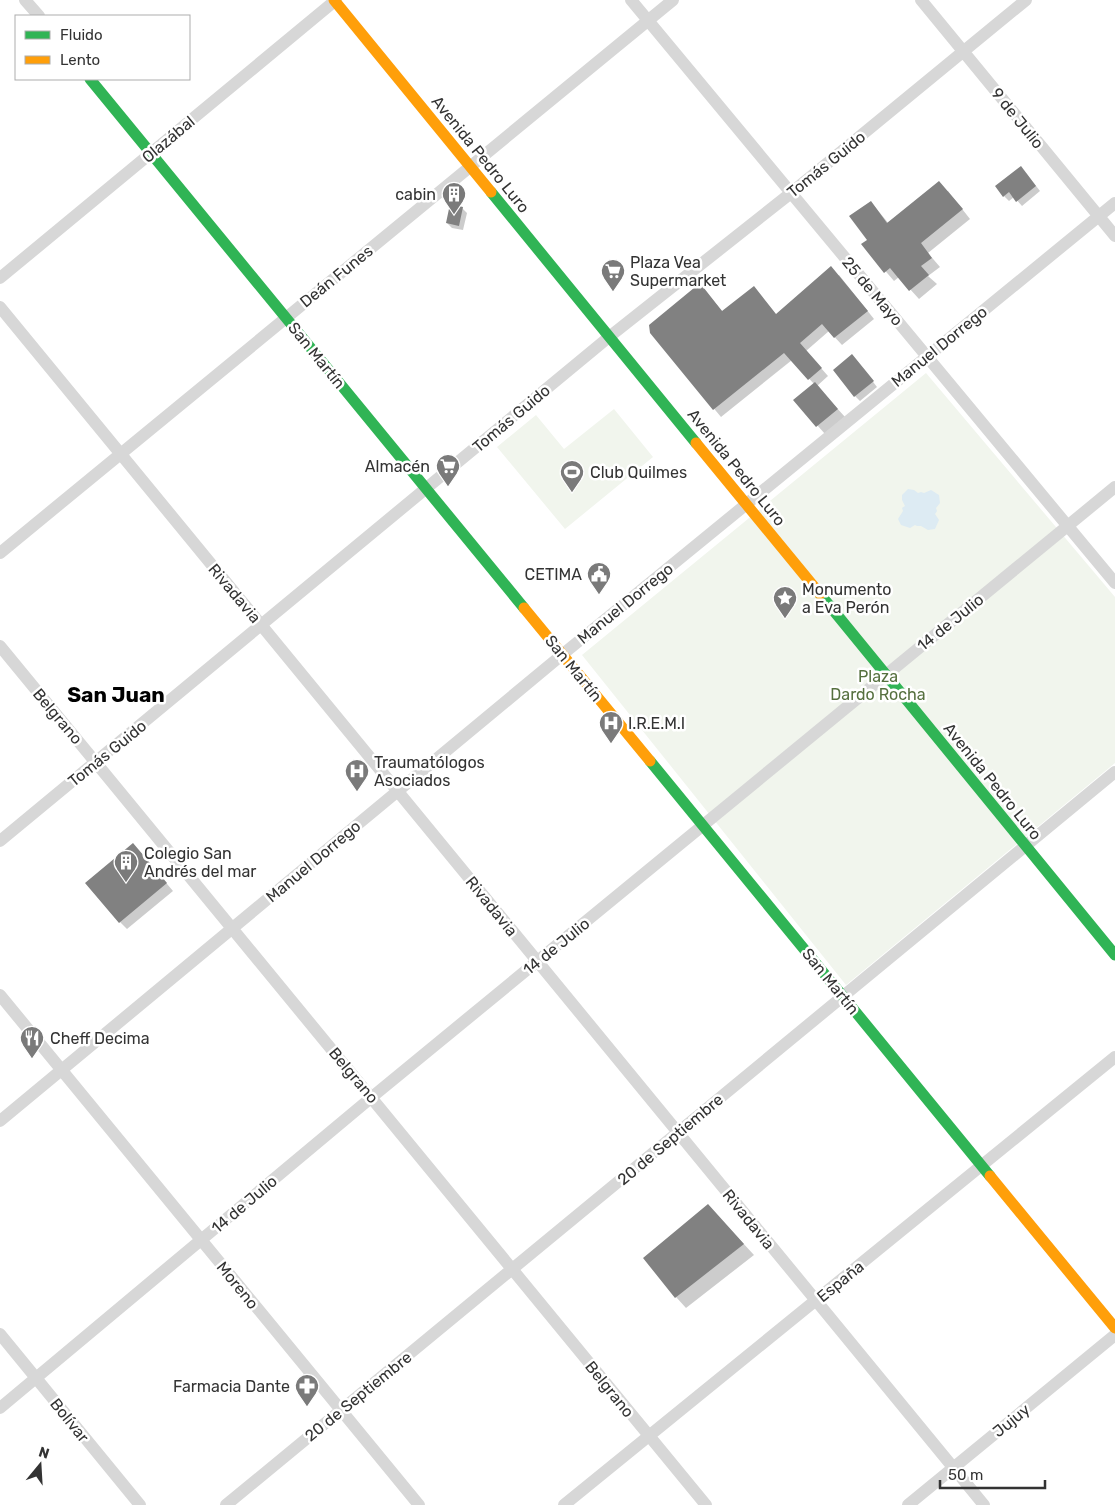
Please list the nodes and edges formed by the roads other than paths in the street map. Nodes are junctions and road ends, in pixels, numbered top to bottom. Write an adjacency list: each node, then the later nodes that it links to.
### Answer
1 (25, 0): 7 (street)
2 (335, 0): 11 (street, Olazábal); 12 (street, Avenida Pedro Luro)
3 (631, 0): 8 (street, 25 de Mayo)
4 (674, 0): 8 (street, Deán Funes)
5 (921, 0): 9 (street, 9 de Julio)
6 (1026, 0): 9 (street, Tomás Guido)
7 (38, 15)
8 (648, 21): 12 (street, Deán Funes); 13 (street, 25 de Mayo)
9 (963, 52): 13 (street, Tomás Guido); 15 (street, 9 de Julio)
10 (91, 80): 11 (street, San Martín)
11 (151, 153): 17 (street, Olazábal); 19 (street, San Martín)
12 (471, 167): 19 (street, Deán Funes); 20 (street, Avenida Pedro Luro)
13 (791, 193): 20 (street, Tomás Guido); 21 (street, 25 de Mayo)
14 (1115, 203): 15 (street, Manuel Dorrego)
15 (1098, 216): 16 (street, 9 de Julio); 21 (street, Manuel Dorrego)
16 (1115, 236)
17 (0, 278)
18 (0, 306): 22 (street, Rivadavia)
19 (286, 317): 22 (street, Deán Funes); 24 (street, San Martín)
20 (609, 337): 24 (street, Tomás Guido); 25 (street, Avenida Pedro Luro)
21 (927, 356): 25 (street, Manuel Dorrego); 26 (street, 25 de Mayo)
22 (121, 454): 27 (street, Deán Funes); 29 (street, Rivadavia)
23 (1115, 487): 26 (street, 14 de Julio)
24 (427, 489): 29 (street, Tomás Guido); 31 (street, San Martín)
25 (746, 504): 31 (street, Manuel Dorrego); 32 (street, Avenida Pedro Luro)
26 (1068, 526): 28 (street, 25 de Mayo); 32 (street, 14 de Julio)
27 (0, 553)
28 (1115, 583)
29 (262, 626): 33 (street, Tomás Guido); 35 (street, Rivadavia)
30 (0, 646): 33 (street, Belgrano)
31 (563, 654): 35 (street, Manuel Dorrego); 36 (street, San Martín)
32 (886, 675): 36 (street, 14 de Julio); 38 (street, Avenida Pedro Luro)
33 (96, 762): 37 (street, Tomás Guido); 39 (street, Belgrano)
34 (1115, 772): 38 (street, 20 de Septiembre)
35 (398, 791): 39 (street, Manuel Dorrego); 41 (street, Rivadavia)
36 (703, 825): 41 (street, 14 de Julio); 43 (street, San Martín)
37 (0, 841)
38 (1026, 846): 40 (street, Avenida Pedro Luro); 43 (street, 20 de Septiembre)
39 (232, 928): 45 (street, Manuel Dorrego); 46 (street, Belgrano)
40 (1115, 955)
41 (537, 961): 46 (street, 14 de Julio); 48 (street, Rivadavia)
42 (0, 995): 45 (street, Moreno)
43 (843, 996): 48 (street, 20 de Septiembre); 49 (street, San Martín)
44 (1115, 1057): 49 (street, España)
45 (62, 1070): 47 (street, Manuel Dorrego); 50 (street, Moreno)
46 (372, 1097): 50 (street, 14 de Julio); 51 (street, Belgrano)
47 (0, 1121)
48 (678, 1132): 51 (street, 20 de Septiembre); 52 (street, Rivadavia)
49 (982, 1166): 52 (street, España); 53 (street, San Martín)
50 (201, 1240): 56 (street, 14 de Julio); 58 (street, Moreno)
51 (514, 1269): 58 (street, 20 de Septiembre); 59 (street, Belgrano)
52 (816, 1301): 59 (street, España); 60 (street, Rivadavia)
53 (1115, 1328)
54 (0, 1334): 56 (street, Bolívar)
55 (1115, 1334): 60 (street, Jujuy)
56 (36, 1378): 57 (street, 14 de Julio); 61 (street, Bolívar)
57 (0, 1408)
58 (341, 1410): 62 (street, 20 de Septiembre); 63 (street, Moreno)
59 (648, 1436): 64 (street, España); 65 (street, Belgrano)
60 (953, 1468): 66 (street, Jujuy); 67 (street, Rivadavia)
61 (140, 1505)
62 (226, 1505)
63 (419, 1505)
64 (564, 1505)
65 (706, 1505)
66 (908, 1505)
67 (984, 1505)

